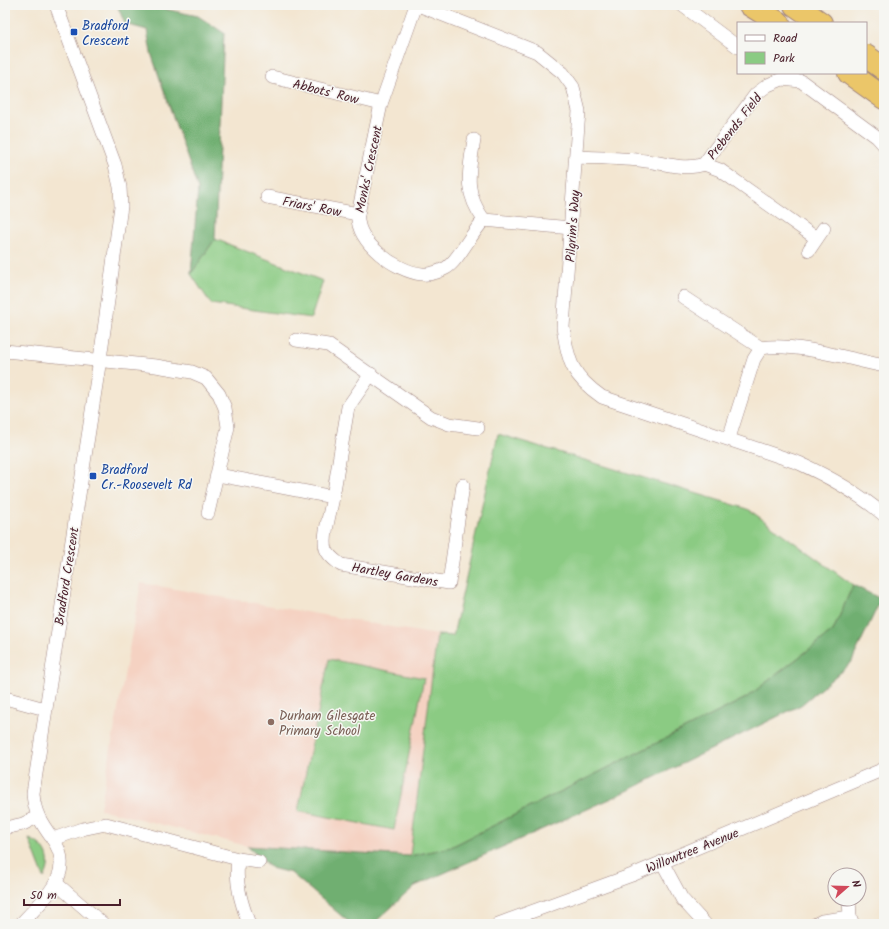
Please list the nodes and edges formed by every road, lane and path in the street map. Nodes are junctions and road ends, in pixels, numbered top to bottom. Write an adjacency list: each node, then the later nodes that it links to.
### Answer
1 (56, 5): 29 (street, Bradford Crescent)
2 (417, 5): 15 (street, Monks' Crescent); 18 (street, Pilgrim's Way)
3 (682, 5): 8 (street)
4 (750, 5): 6 (highway)
5 (795, 5): 7 (highway)
6 (777, 22)
7 (820, 22)
8 (737, 46)
9 (867, 57): 10 (highway)
10 (884, 69)
11 (851, 74): 14 (highway)
12 (272, 77): 15 (street, Abbots' Row)
13 (773, 77): 17 (street, Prebends Field); 19 (street, Prebends Field)
14 (884, 98)
15 (381, 104): 21 (street, Monks' Crescent)
16 (474, 140): 22 (street)
17 (884, 145)
18 (577, 157): 19 (street, Prebends Field); 23 (street, Pilgrim's Way)
19 (704, 164): 24 (street, Prebends Field)
20 (267, 197): 21 (street, Friars' Row)
21 (358, 214): 22 (street, Monks' Crescent)
22 (484, 220): 23 (street)
23 (571, 228): 33 (street, Pilgrim's Way)
24 (809, 250)
25 (683, 297): 27 (street)
26 (296, 340): 31 (street)
27 (761, 348): 30 (street); 33 (street)
28 (5, 350): 29 (street)
29 (100, 359): 34 (street); 40 (street, Bradford Crescent)
30 (884, 366)
31 (370, 374): 32 (street); 36 (street, Hartley Gardens)
32 (478, 428)
33 (729, 438): 38 (street)
34 (218, 475): 36 (street); 37 (street)
35 (463, 485): 36 (street, Hartley Gardens)
36 (333, 497)
37 (208, 513)
38 (884, 515)
39 (5, 698): 40 (street)
40 (45, 709): 42 (street, Bradford Crescent)
41 (884, 770): 47 (street, Willowtree Avenue)
42 (37, 817): 43 (street); 44 (street)
43 (5, 828)
44 (53, 839): 45 (street); 48 (street)
45 (238, 859): 46 (street); 53 (street)
46 (259, 862)
47 (662, 862): 54 (street, Willowtree Avenue); 55 (street)
48 (56, 884): 51 (street); 52 (street)
49 (850, 907): 50 (street)
50 (852, 920): 56 (street)
51 (21, 924)
52 (103, 924)
53 (249, 924)
54 (498, 924)
55 (705, 924)
56 (816, 924)

